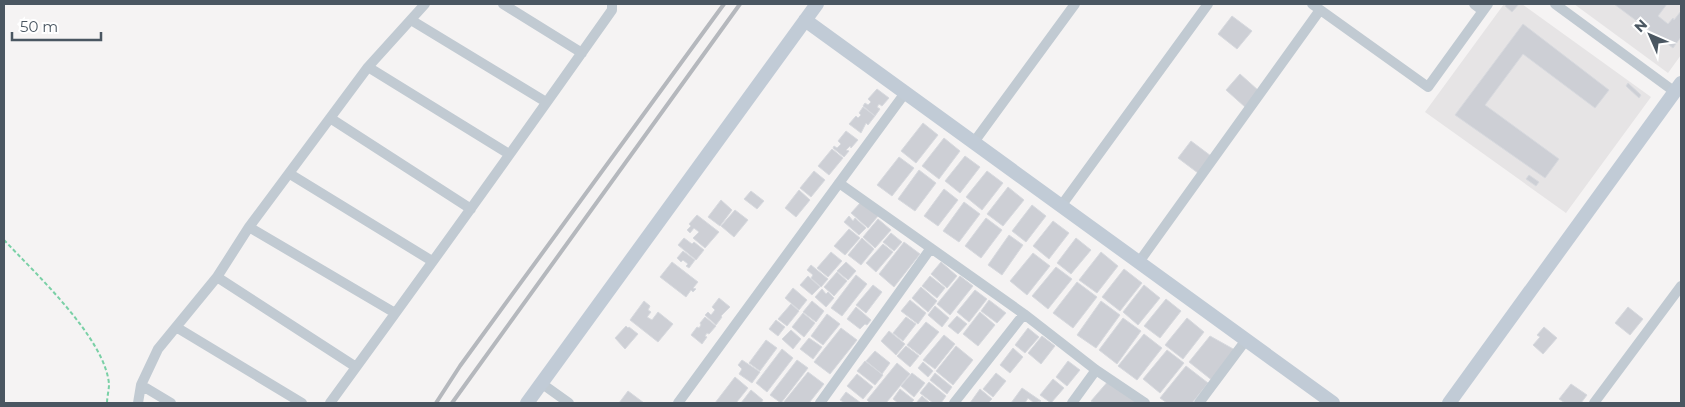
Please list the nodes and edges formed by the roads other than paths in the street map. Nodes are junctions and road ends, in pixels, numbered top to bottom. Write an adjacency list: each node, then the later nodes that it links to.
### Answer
1 (425, 4): 11 (street)
2 (503, 4): 13 (street)
3 (612, 4): 13 (street)
4 (817, 4): 12 (street)
5 (1075, 4): 19 (street)
6 (1208, 4): 23 (street)
7 (1474, 4): 10 (street)
8 (1555, 4): 15 (street)
9 (1316, 7): 10 (street); 28 (street)
10 (1486, 7)
11 (411, 20): 14 (street); 17 (street)
12 (805, 20): 16 (street); 37 (street)
13 (582, 53): 17 (street)
14 (368, 67): 18 (street); 20 (street)
15 (1678, 87): 52 (street)
16 (906, 93): 19 (street); 22 (street)
17 (546, 102): 20 (street)
18 (330, 118): 21 (street); 24 (street)
19 (974, 142): 23 (street)
20 (509, 154): 24 (street)
21 (290, 174): 25 (street); 27 (street)
22 (840, 183): 26 (street); 45 (street)
23 (1061, 206): 28 (street)
24 (471, 209): 27 (street)
25 (249, 227): 29 (street); 31 (street)
26 (931, 248): 32 (street); 46 (street)
27 (432, 261): 31 (street)
28 (1139, 262): 34 (street)
29 (217, 277): 33 (street); 35 (street)
30 (1681, 286): 53 (street)
31 (395, 313): 35 (street)
32 (1024, 314): 36 (street); 47 (street)
33 (176, 327): 38 (street); 41 (street)
34 (1246, 340): 50 (street); 51 (street)
35 (356, 368): 42 (street)
36 (1096, 370): 48 (street); 49 (street)
37 (541, 383): 43 (street); 44 (street)
38 (141, 386): 39 (street); 40 (street)
39 (138, 403)
40 (171, 403)
41 (302, 403)
42 (330, 403)
43 (527, 403)
44 (569, 403)
45 (678, 403)
46 (820, 403)
47 (954, 403)
48 (1072, 403)
49 (1145, 403)
50 (1199, 403)
51 (1333, 403)
52 (1449, 403)
53 (1594, 403)

